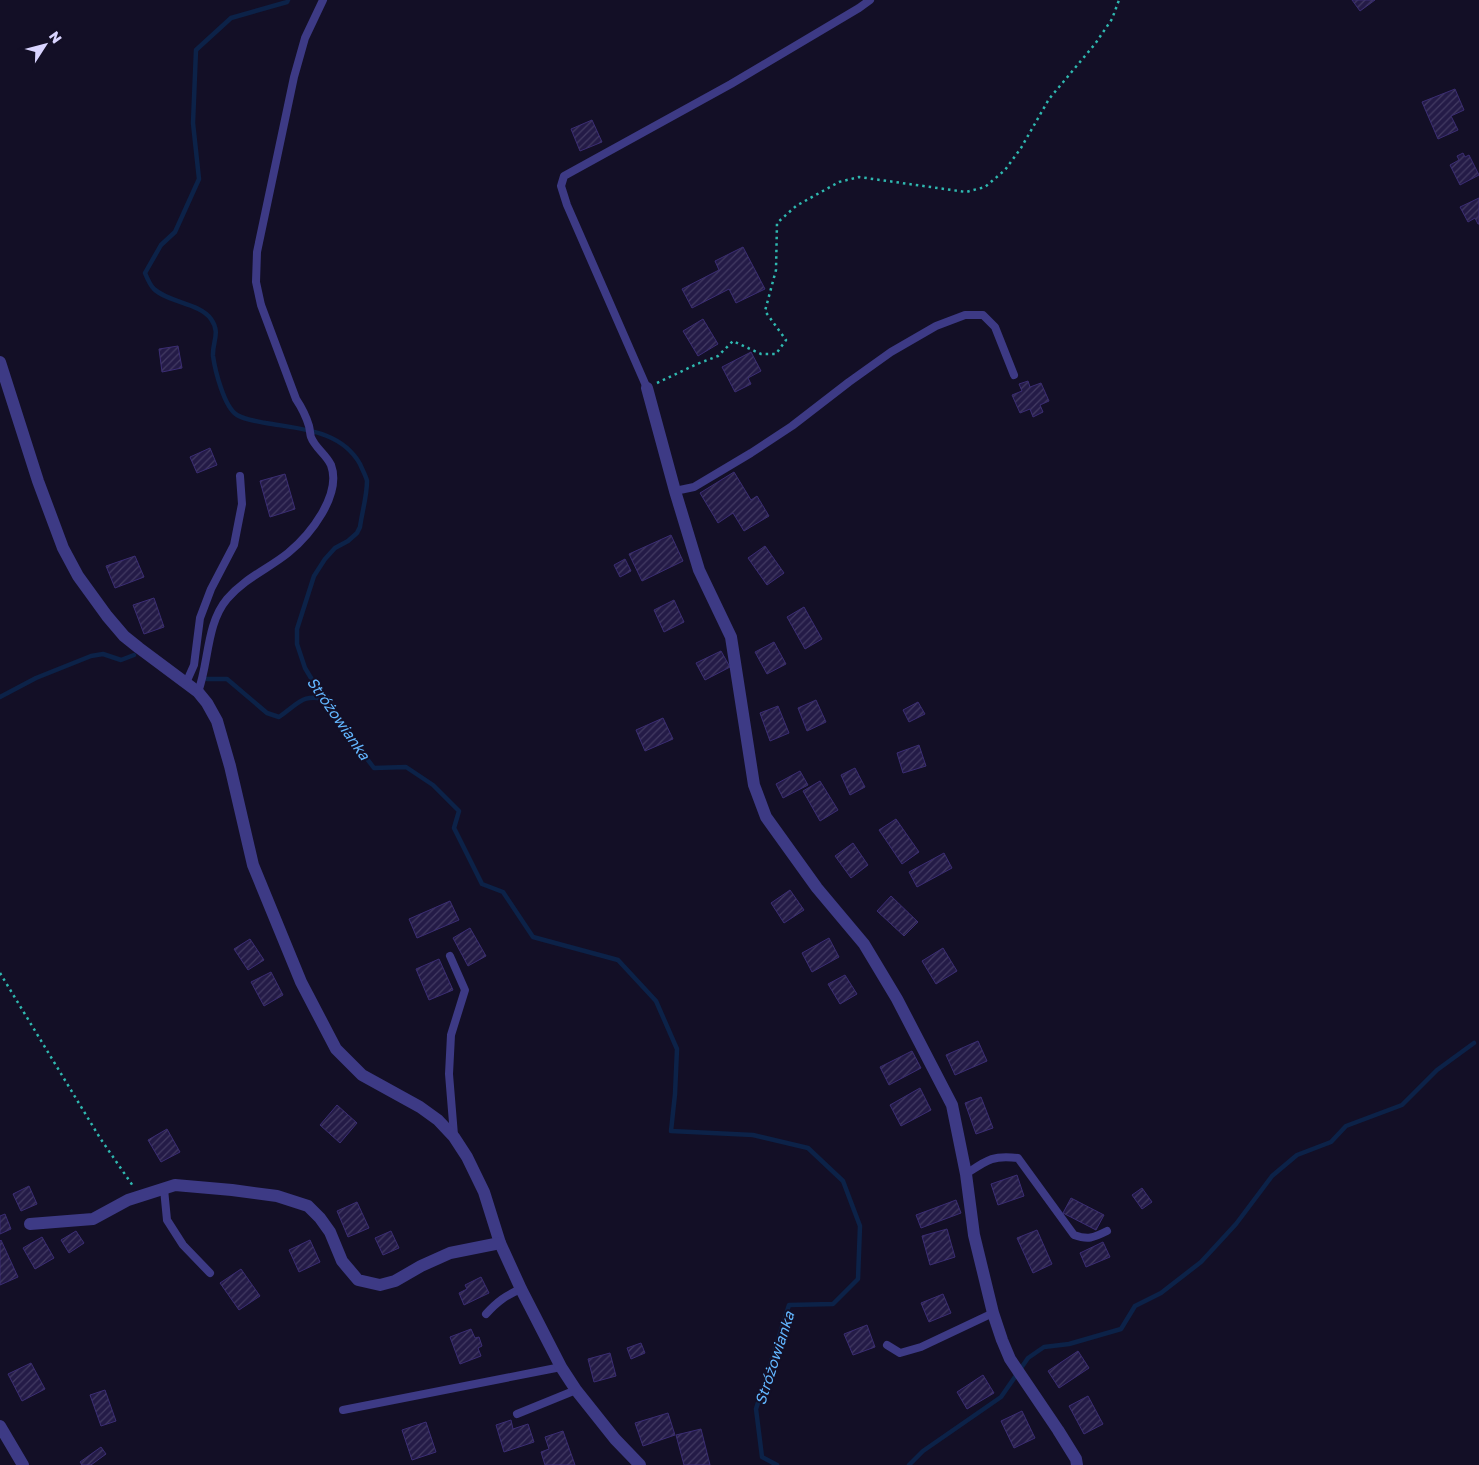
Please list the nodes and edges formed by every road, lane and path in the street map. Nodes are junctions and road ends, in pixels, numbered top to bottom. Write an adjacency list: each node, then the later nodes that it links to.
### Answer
1 (324, 0): 10 (lane)
2 (870, 0): 6 (lane)
3 (1119, 0): 6 (path)
4 (0, 362): 9 (street)
5 (1014, 376): 8 (lane)
6 (647, 388): 8 (street)
7 (240, 476): 9 (lane)
8 (674, 491): 14 (street)
9 (186, 683): 10 (street)
10 (198, 692): 13 (street)
11 (450, 956): 13 (lane)
12 (0, 973): 16 (path)
13 (454, 1138): 19 (street)
14 (966, 1174): 18 (lane); 22 (street)
15 (164, 1189): 16 (street); 19 (street); 20 (lane)
16 (141, 1196): 17 (street)
17 (30, 1224)
18 (1106, 1231)
19 (500, 1243): 21 (street)
20 (210, 1273)
21 (521, 1289): 23 (lane); 25 (street)
22 (993, 1313): 24 (lane); 32 (street)
23 (486, 1314)
24 (886, 1345)
25 (562, 1367): 26 (street); 27 (lane)
26 (576, 1390): 28 (lane); 31 (street)
27 (343, 1410)
28 (517, 1414)
29 (0, 1426): 30 (street)
30 (23, 1465)
31 (640, 1465)
32 (1078, 1465)

